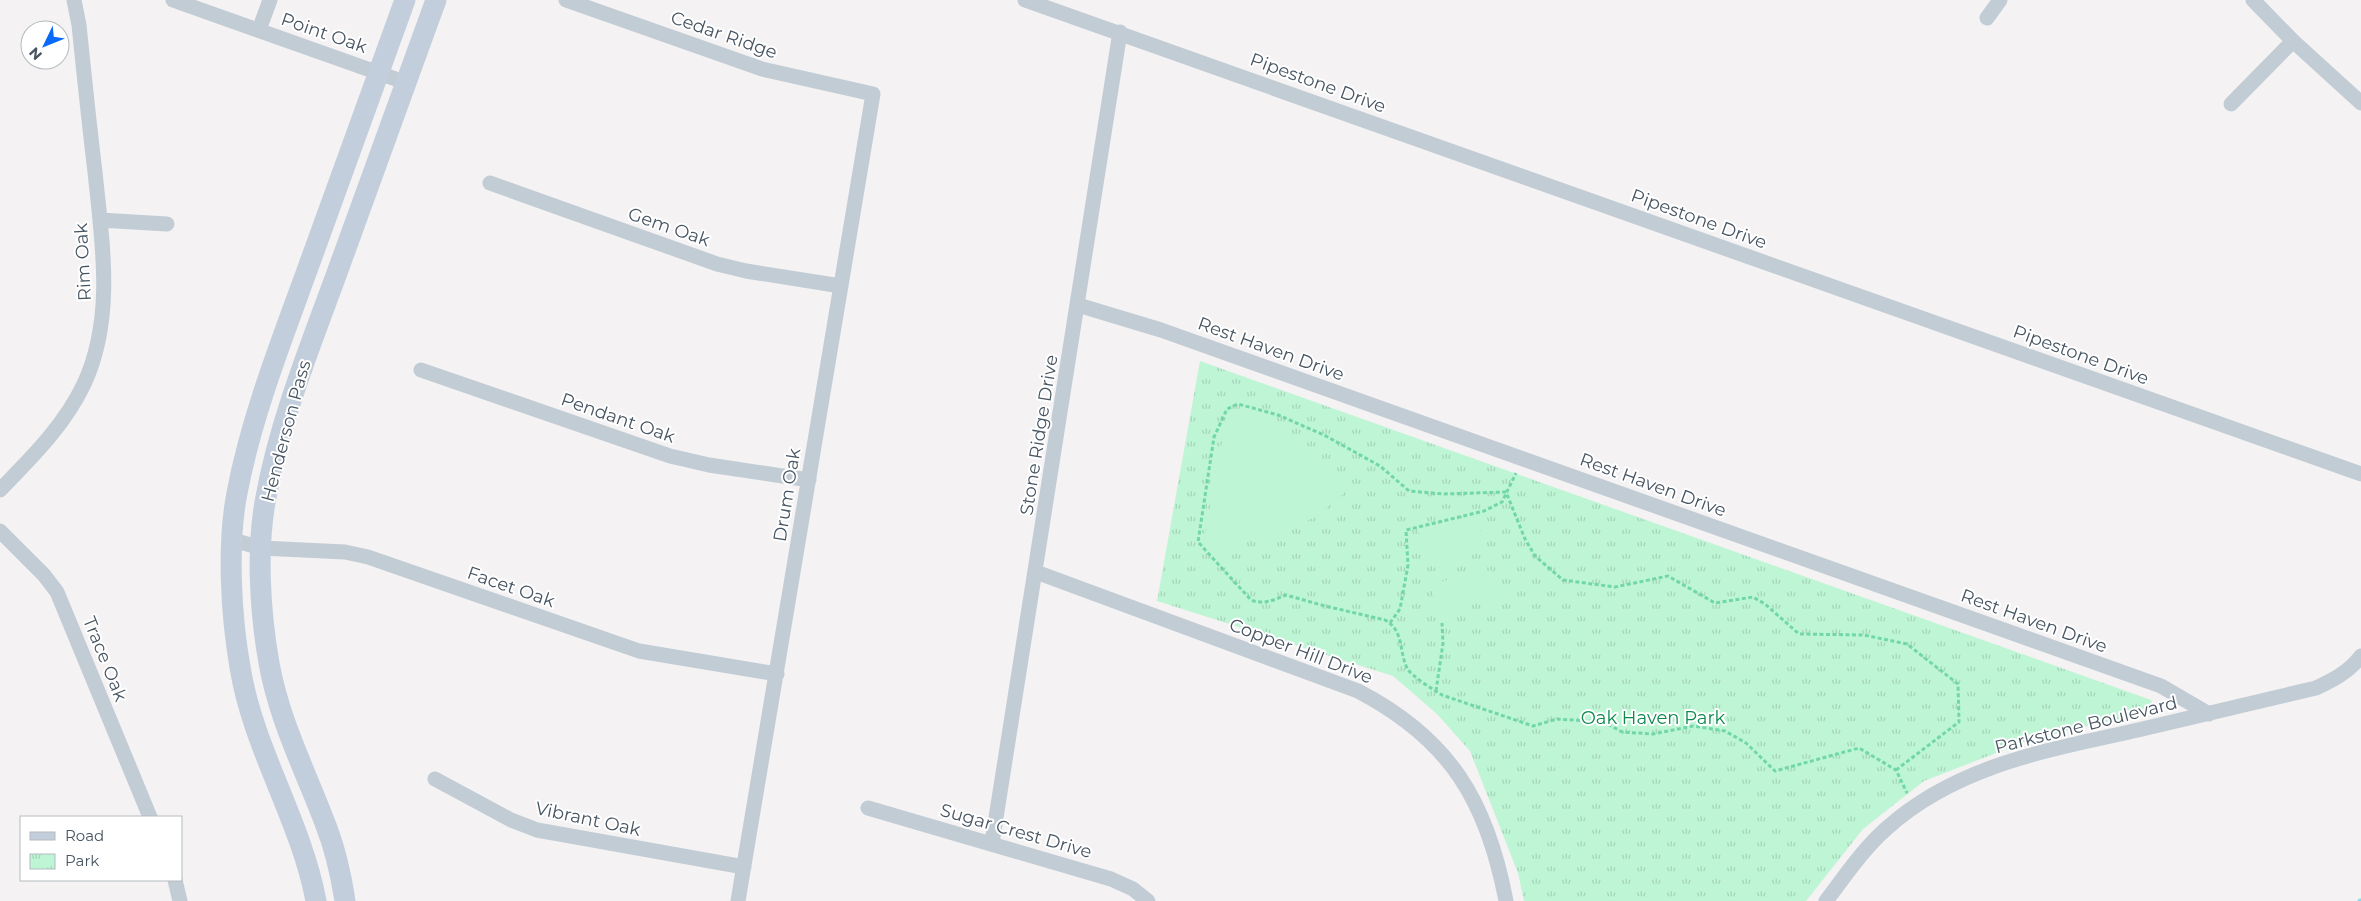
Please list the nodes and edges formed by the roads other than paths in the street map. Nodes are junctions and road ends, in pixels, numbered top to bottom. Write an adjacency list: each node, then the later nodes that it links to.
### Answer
1 (75, 0): 20 (street, Rim Oak)
2 (173, 0): 11 (street, Point Oak)
3 (270, 0): 11 (street)
4 (405, 0): 14 (street, Henderson Pass)
5 (436, 0): 15 (street, Henderson Pass)
6 (1025, 0): 12 (street, Pipestone Drive)
7 (2000, 0): 10 (street)
8 (2253, 0): 13 (street)
9 (571, 1): 16 (street, Cedar Ridge)
10 (1987, 18)
11 (259, 30): 14 (street, Point Oak)
12 (1120, 32): 23 (street, Stone Ridge Drive); 25 (street, Pipestone Drive)
13 (2293, 41): 17 (street); 18 (street)
14 (379, 73): 15 (street, Point Oak); 29 (street, Henderson Pass)
15 (407, 83): 30 (street, Henderson Pass)
16 (873, 94): 22 (street, Drum Oak)
17 (2361, 103)
18 (2231, 104)
19 (490, 182): 22 (street, Gem Oak)
20 (100, 220): 21 (street); 27 (street, Rim Oak)
21 (167, 224)
22 (841, 286): 26 (street, Drum Oak)
23 (1078, 305): 31 (street, Stone Ridge Drive); 34 (street, Rest Haven Drive)
24 (422, 370): 26 (street, Pendant Oak)
25 (2361, 474)
26 (809, 480): 33 (street, Drum Oak)
27 (0, 490)
28 (0, 530): 37 (street, Trace Oak)
29 (233, 540): 30 (street, Facet Oak); 42 (street, Henderson Pass)
30 (261, 548): 33 (street, Facet Oak); 43 (street, Henderson Pass)
31 (1036, 572): 38 (street, Stone Ridge Drive); 46 (street, Copper Hill Drive)
32 (2361, 656): 34 (street, Parkstone Boulevard)
33 (777, 674): 39 (street, Drum Oak)
34 (2209, 714): 47 (street, Parkstone Boulevard)
35 (435, 779): 39 (street, Vibrant Oak)
36 (868, 808): 38 (street, Sugar Crest Drive)
37 (150, 816)
38 (992, 844): 45 (street, Sugar Crest Drive)
39 (744, 867): 44 (street, Drum Oak)
40 (175, 881): 41 (street)
41 (180, 901)
42 (316, 901)
43 (345, 901)
44 (738, 901)
45 (1148, 901)
46 (1506, 901)
47 (1826, 901)

